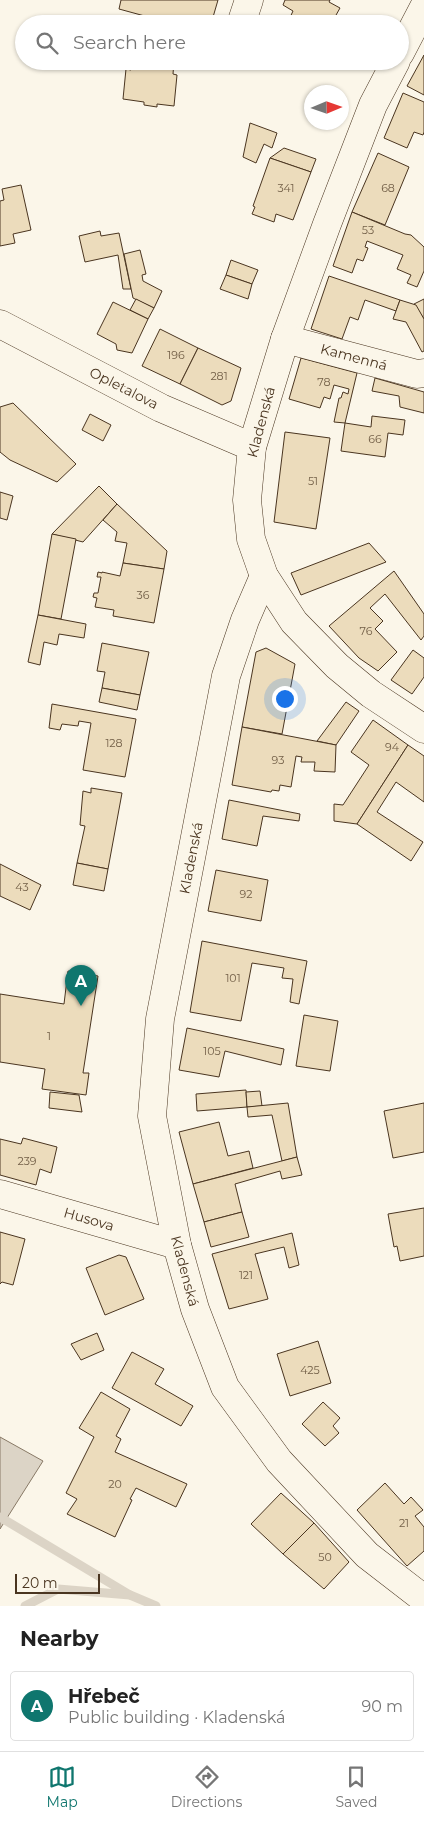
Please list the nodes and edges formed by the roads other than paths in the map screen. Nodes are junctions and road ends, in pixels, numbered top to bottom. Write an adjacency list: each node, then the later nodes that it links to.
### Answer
1 (249, 0): 3 (street)
2 (424, 7): 4 (street)
3 (244, 15)
4 (409, 36)
5 (391, 70): 7 (street, Kladenská)
6 (0, 324): 9 (street, Opletalova)
7 (285, 339): 8 (street, Kamenná); 9 (street, Kladenská)
8 (424, 373)
9 (252, 447): 10 (street, Kladenská)
10 (264, 576): 11 (street); 13 (street, Kladenská)
11 (424, 730)
12 (0, 1194): 13 (street, Husova)
13 (178, 1245): 14 (street, Kladenská)
14 (424, 1599)

